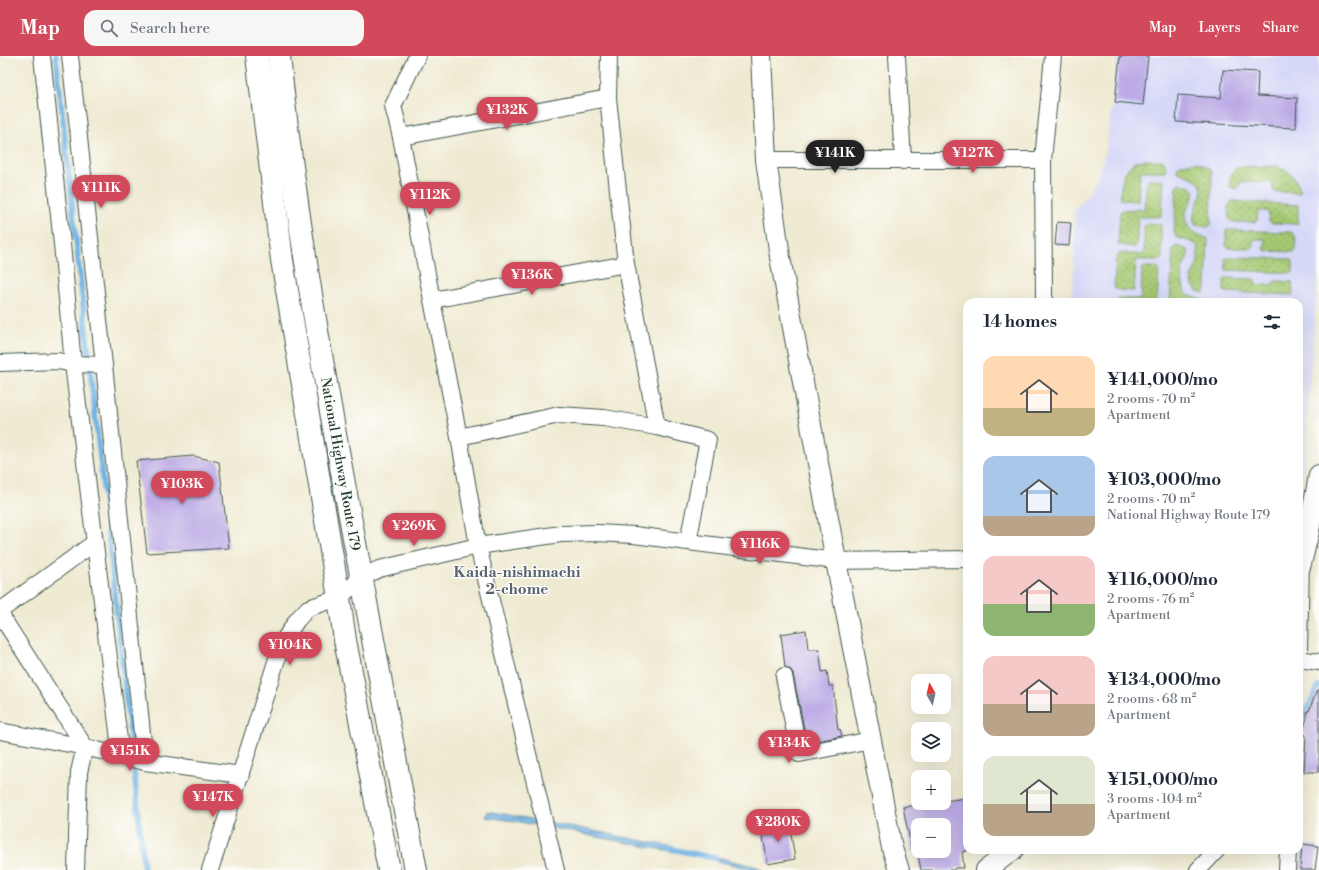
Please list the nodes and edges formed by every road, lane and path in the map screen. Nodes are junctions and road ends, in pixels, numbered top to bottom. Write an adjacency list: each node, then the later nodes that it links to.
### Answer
1 (42, 56): 19 (street)
2 (70, 56): 20 (street)
3 (257, 56): 32 (highway, National Highway Route 179)
4 (279, 56): 31 (highway, National Highway Route 179)
5 (417, 56): 11 (street)
6 (609, 56): 10 (street)
7 (762, 56): 12 (street)
8 (897, 56): 14 (street)
9 (1053, 56): 13 (street)
10 (608, 98): 11 (street); 15 (street)
11 (401, 138): 17 (street)
12 (766, 160): 14 (street); 30 (street)
13 (1044, 160): 14 (street); 16 (street)
14 (903, 161)
15 (626, 264): 17 (street); 21 (street)
16 (1045, 298)
17 (432, 300): 22 (street)
18 (0, 363): 19 (street)
19 (73, 364): 20 (street); 26 (street)
20 (104, 365): 42 (street)
21 (657, 427): 22 (street); 25 (street)
22 (459, 437): 27 (street)
23 (1319, 475): 24 (street)
24 (1314, 531): 28 (street)
25 (688, 542): 27 (street); 30 (street)
26 (94, 543): 33 (street); 41 (street)
27 (478, 546): 31 (street); 51 (street)
28 (1303, 558)
29 (963, 559): 30 (street)
30 (836, 560): 39 (street)
31 (362, 578): 32 (street); 50 (highway, National Highway Route 179)
32 (339, 598): 43 (street); 49 (highway, National Highway Route 179)
33 (0, 611)
34 (0, 614): 40 (street)
35 (1303, 660): 36 (street)
36 (1319, 662)
37 (784, 676): 39 (street)
38 (0, 731): 40 (street)
39 (871, 740): 52 (street)
40 (85, 747): 41 (street); 47 (street)
41 (121, 756): 42 (street)
42 (145, 762): 43 (street)
43 (241, 774): 48 (street)
44 (1008, 854): 53 (street)
45 (1213, 854): 54 (street)
46 (1288, 854): 55 (street)
47 (76, 870)
48 (210, 870)
49 (389, 870)
50 (416, 870)
51 (556, 870)
52 (899, 870)
53 (986, 870)
54 (1198, 870)
55 (1287, 870)

